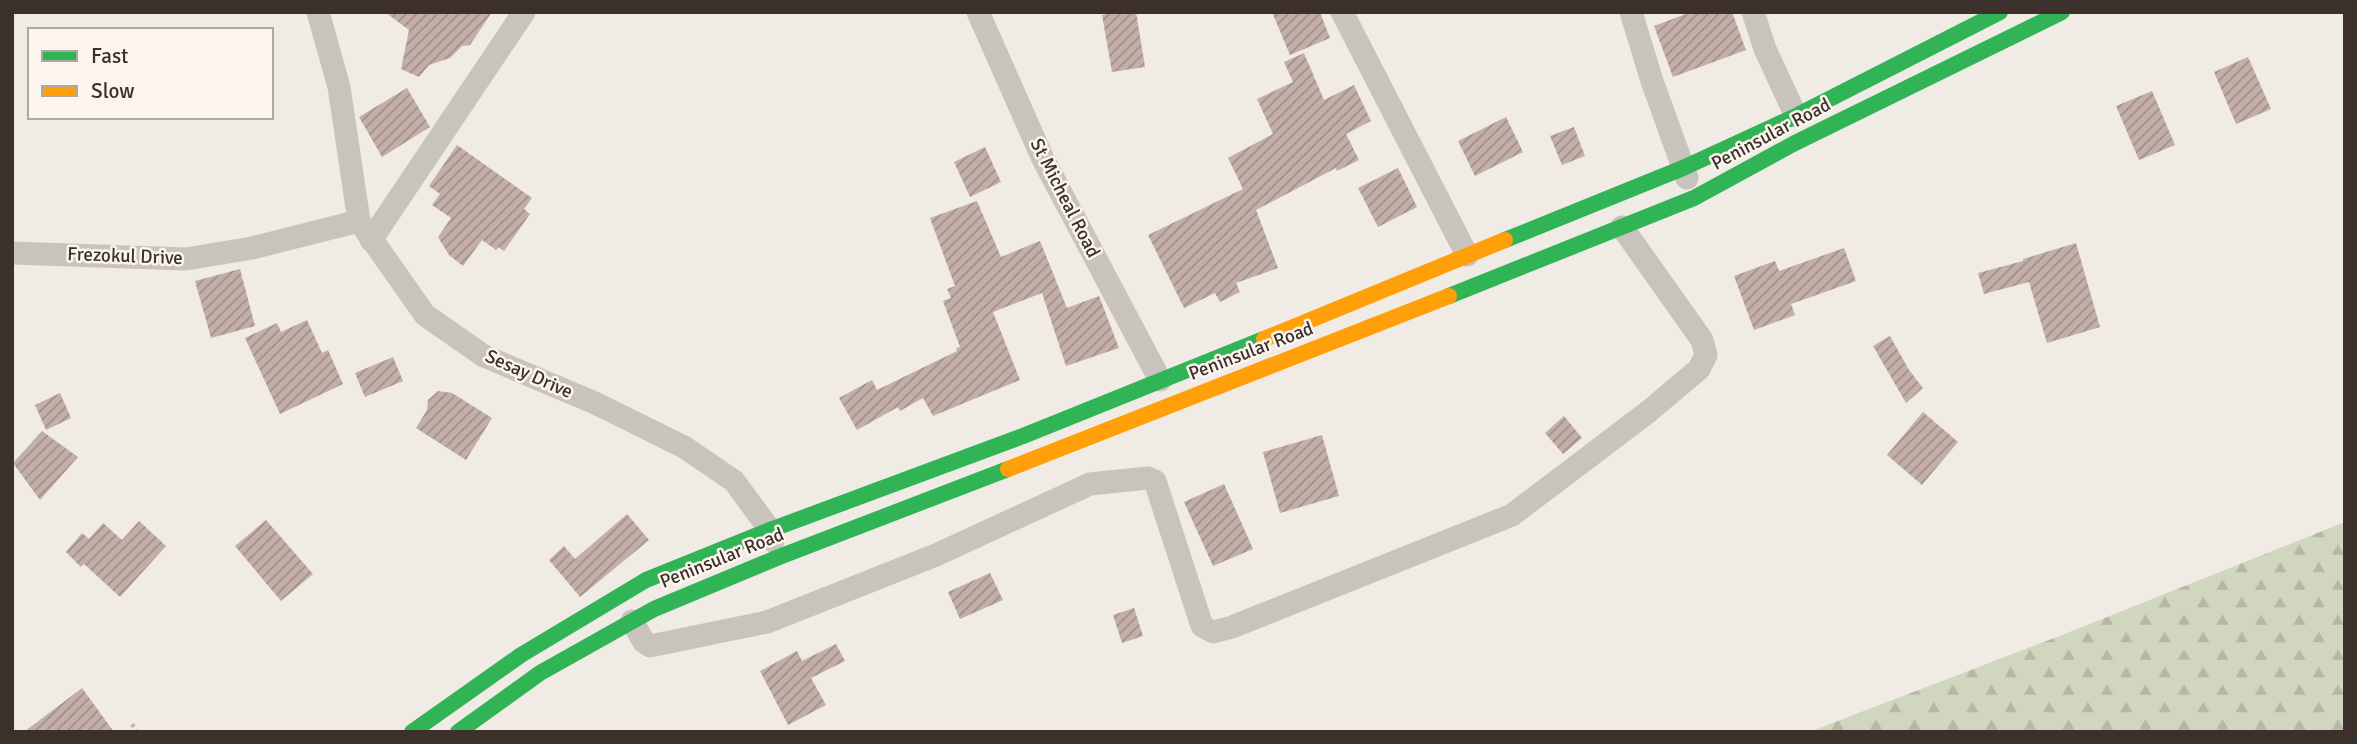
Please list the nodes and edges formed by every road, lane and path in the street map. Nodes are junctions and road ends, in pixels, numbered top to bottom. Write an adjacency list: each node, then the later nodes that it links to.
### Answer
1 (318, 12): 13 (street, Sesay Drive)
2 (524, 12): 13 (street)
3 (978, 12): 16 (street, St Micheal Road)
4 (1342, 12): 15 (street)
5 (1630, 12): 10 (street)
6 (1753, 12): 9 (street)
7 (2000, 12): 9 (main road, Peninsular Road)
8 (2062, 12): 11 (main road, Peninsular Road)
9 (1796, 116): 10 (main road, Peninsular Road)
10 (1683, 168): 11 (street); 15 (main road, Peninsular Road)
11 (1694, 198): 12 (main road, Peninsular Road)
12 (1622, 227): 18 (main road, Peninsular Road); 19 (street)
13 (365, 231): 14 (street, Frezokul Drive); 17 (street, Sesay Drive)
14 (12, 253)
15 (1466, 255): 16 (main road, Peninsular Road)
16 (1160, 380): 17 (main road, Peninsular Road)
17 (770, 530): 18 (street, Sesay Drive); 22 (main road, Peninsular Road)
18 (779, 557): 19 (main road, Peninsular Road)
19 (632, 621): 23 (main road, Peninsular Road)
20 (132, 724): 21 (path)
21 (136, 732)
22 (412, 732)
23 (458, 732)

